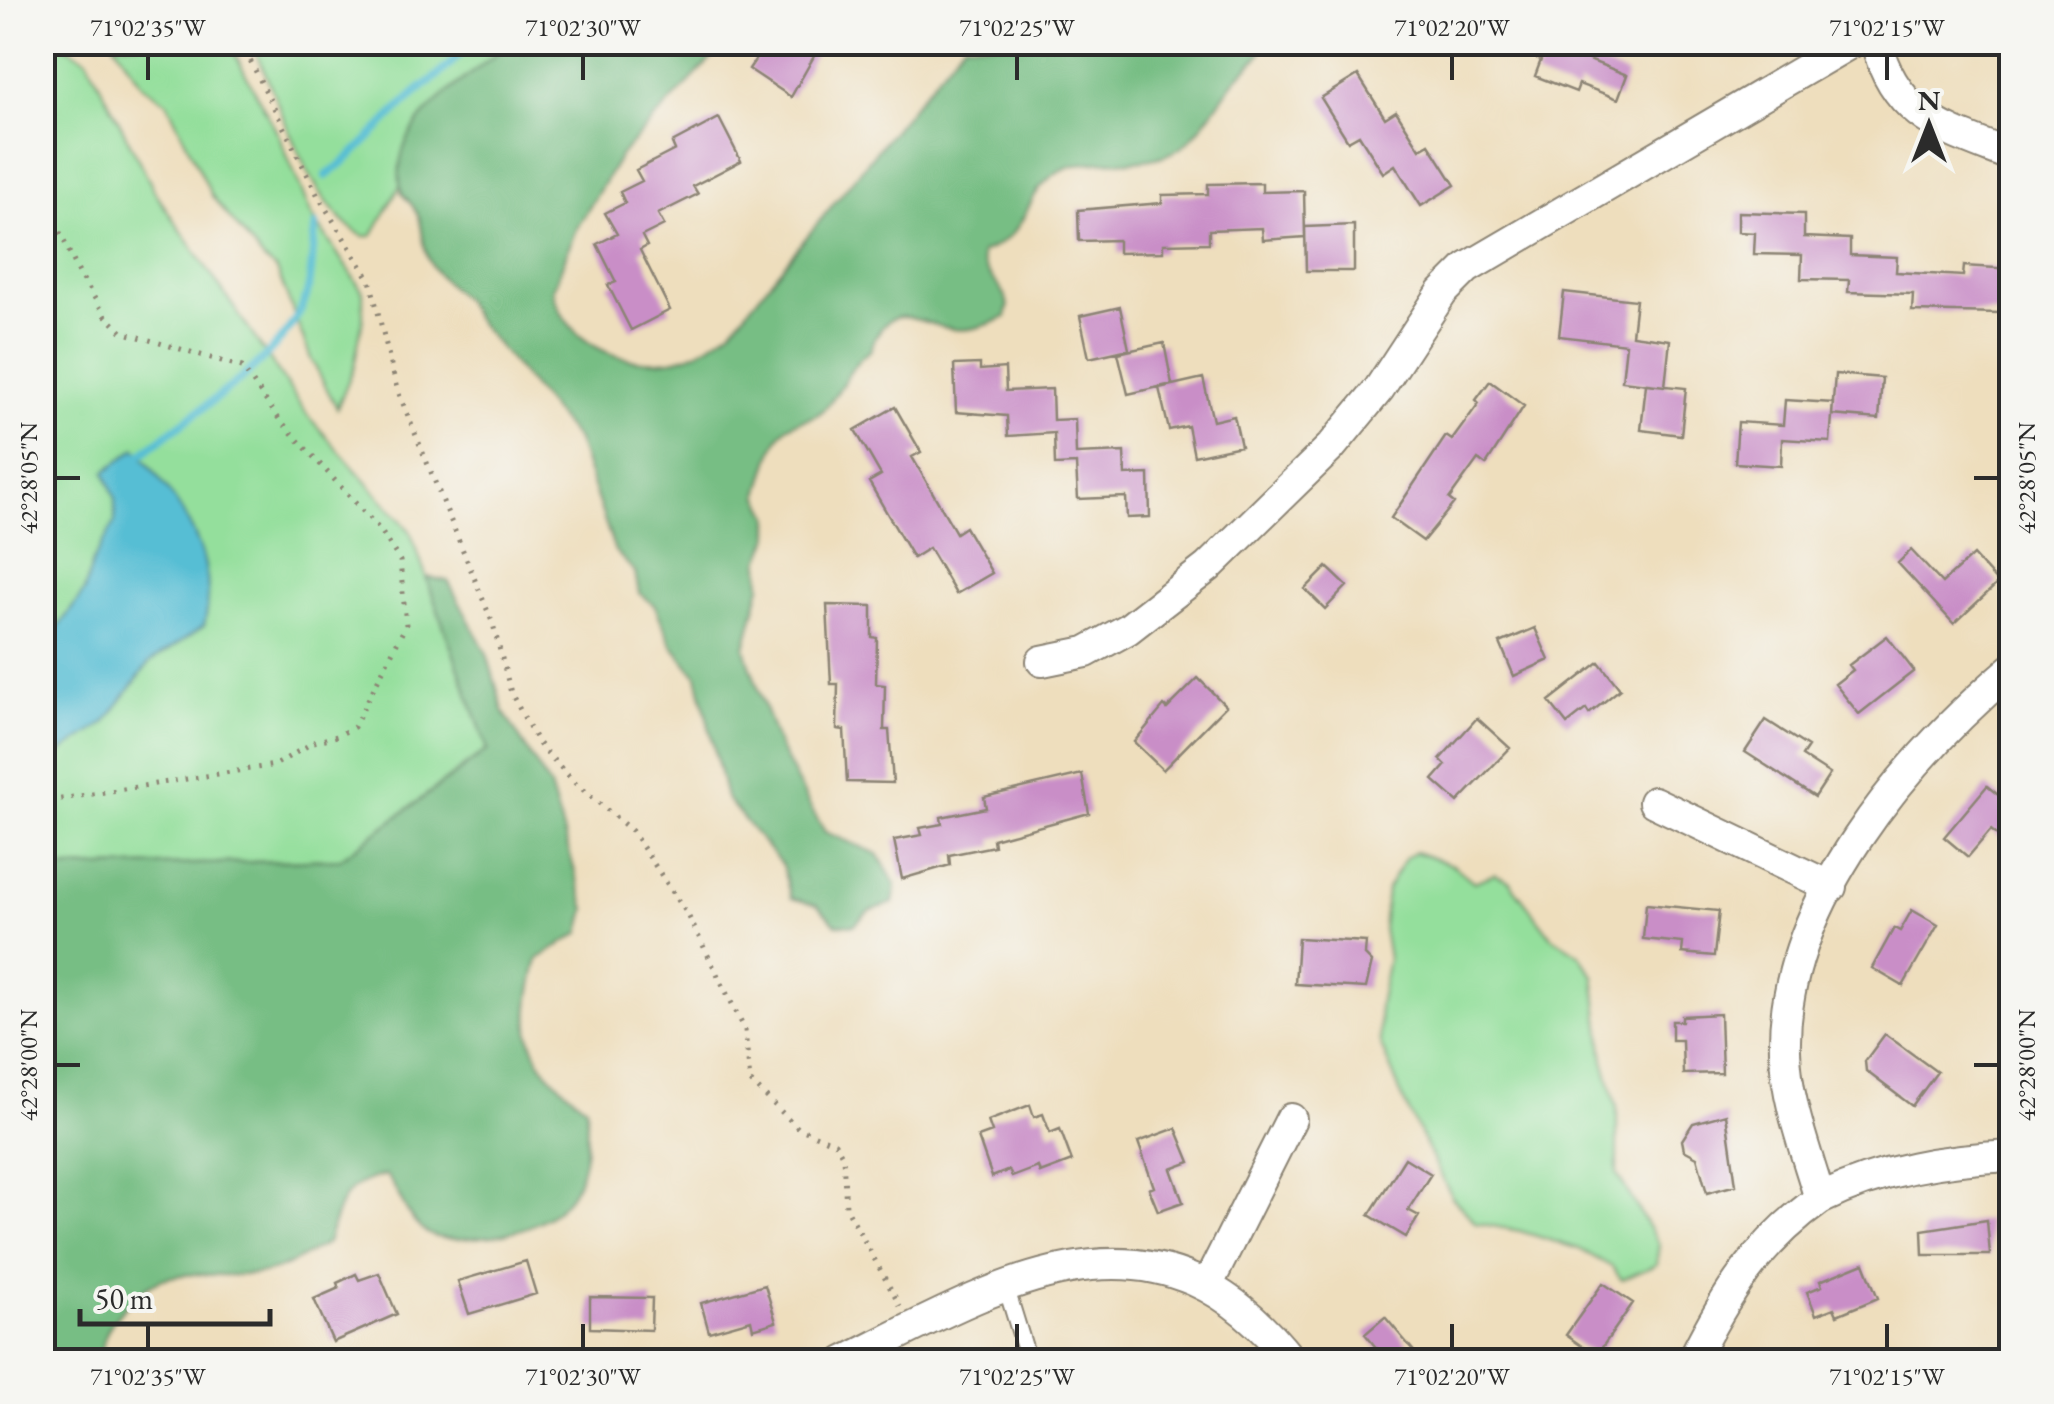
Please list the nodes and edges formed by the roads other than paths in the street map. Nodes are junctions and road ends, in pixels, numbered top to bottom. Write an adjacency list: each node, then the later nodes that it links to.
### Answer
1 (1852, 42): 4 (street)
2 (1876, 42): 3 (street)
3 (2012, 156)
4 (1042, 661)
5 (2012, 669): 7 (street)
6 (1654, 802): 7 (street)
7 (1831, 887): 10 (street)
8 (1291, 1119): 12 (street)
9 (2012, 1156): 10 (street)
10 (1820, 1198): 16 (street)
11 (1005, 1284): 12 (street); 13 (street); 14 (lane)
12 (1207, 1286): 15 (street)
13 (844, 1362)
14 (1029, 1362)
15 (1292, 1362)
16 (1692, 1362)

